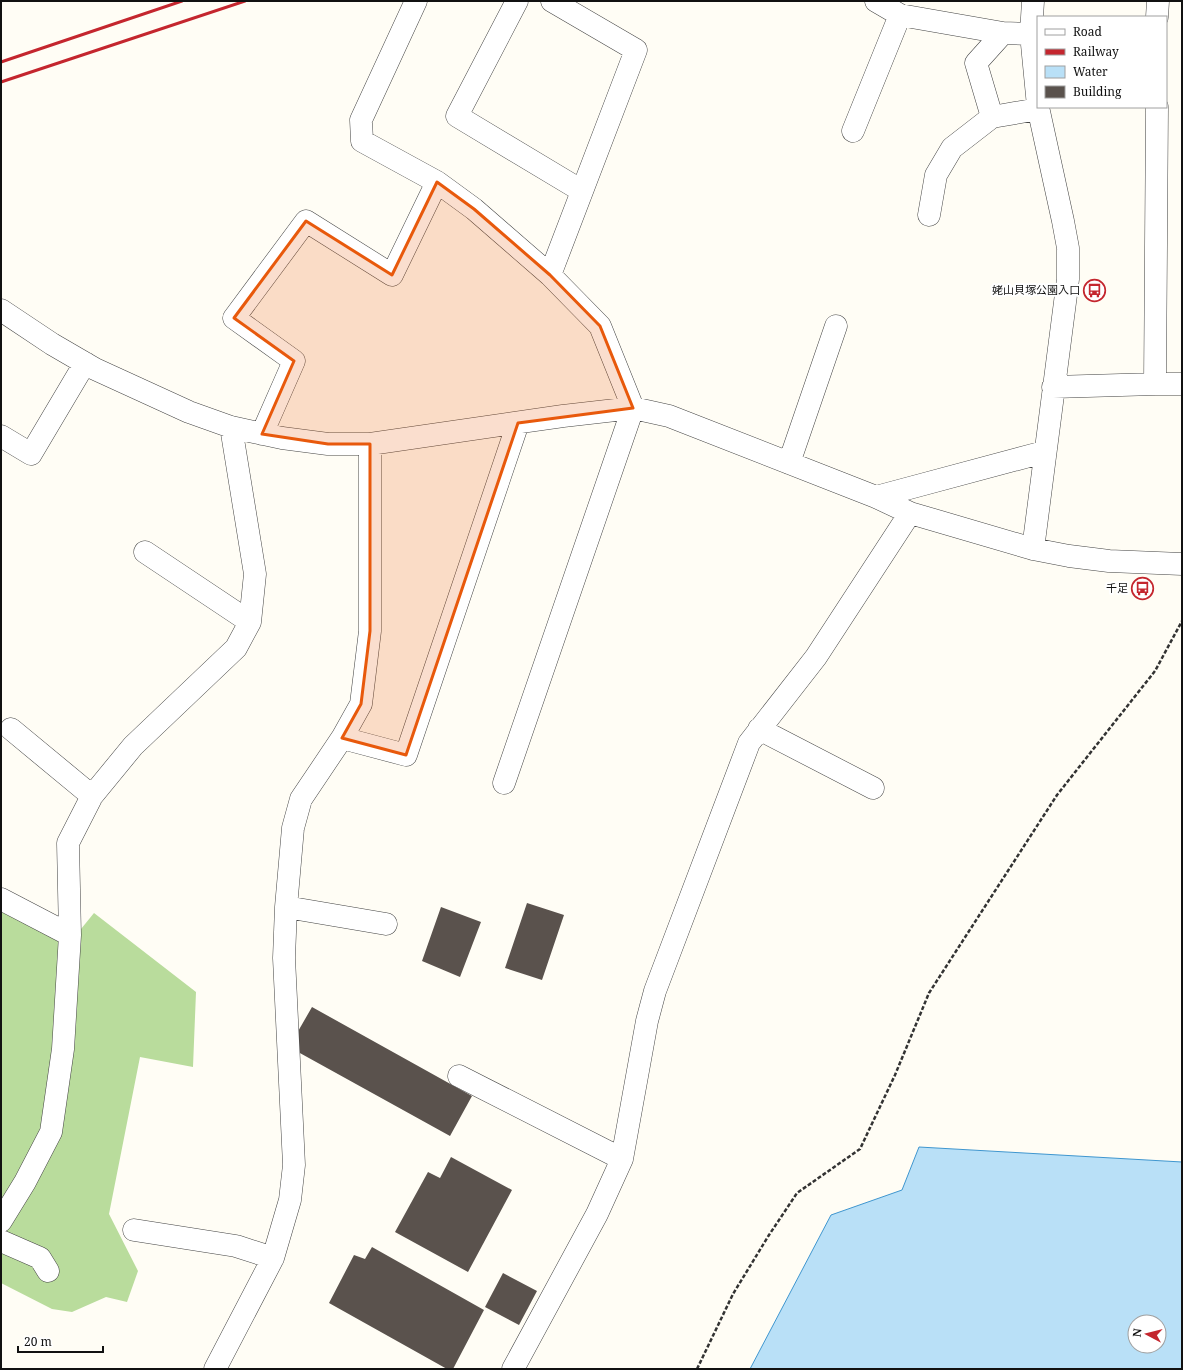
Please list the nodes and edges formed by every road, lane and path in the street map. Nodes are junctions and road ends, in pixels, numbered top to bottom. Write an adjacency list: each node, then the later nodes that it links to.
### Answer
1 (416, 1): 17 (street)
2 (517, 1): 18 (street)
3 (552, 1): 18 (street)
4 (876, 1): 7 (street)
5 (1033, 1): 10 (street)
6 (1158, 1): 8 (street)
7 (900, 15): 9 (street); 16 (street)
8 (1158, 16)
9 (1003, 33): 10 (street); 15 (street)
10 (1031, 34): 11 (street)
11 (1037, 97)
12 (1037, 107): 15 (street)
13 (1038, 108): 26 (street)
14 (1157, 108): 24 (street)
15 (992, 117): 19 (street)
16 (853, 131)
17 (437, 182): 20 (street); 30 (street)
18 (582, 191): 20 (street)
19 (929, 215)
20 (550, 275): 27 (street)
21 (1, 310): 23 (street)
22 (836, 326): 34 (street)
23 (85, 363): 29 (street); 31 (street)
24 (1155, 384): 25 (street); 26 (street)
25 (1182, 384)
26 (1053, 387): 33 (street)
27 (633, 408): 28 (street); 34 (street); 45 (street)
28 (518, 422): 32 (street); 44 (street)
29 (231, 427): 30 (street); 41 (street)
30 (262, 434): 32 (street)
31 (1, 436)
32 (370, 444): 44 (street)
33 (1044, 452): 35 (street); 37 (street)
34 (789, 463): 35 (street)
35 (876, 497): 36 (street)
36 (910, 513): 37 (street); 43 (street)
37 (1032, 549): 39 (street)
38 (145, 552): 41 (street)
39 (1182, 564)
40 (1182, 621): 61 (path)
41 (250, 622): 47 (street)
42 (11, 729): 47 (street)
43 (759, 729): 46 (street); 53 (street)
44 (342, 738): 49 (street)
45 (504, 783)
46 (873, 788)
47 (92, 796): 51 (street)
48 (1, 899): 51 (street)
49 (286, 907): 50 (street); 57 (street)
50 (386, 924)
51 (70, 935): 54 (street)
52 (459, 1076): 53 (street)
53 (622, 1159): 60 (street)
54 (1, 1221)
55 (134, 1230): 57 (street)
56 (1, 1241): 58 (street)
57 (273, 1258): 59 (street)
58 (48, 1271)
59 (215, 1369)
60 (514, 1369)
61 (697, 1369)

